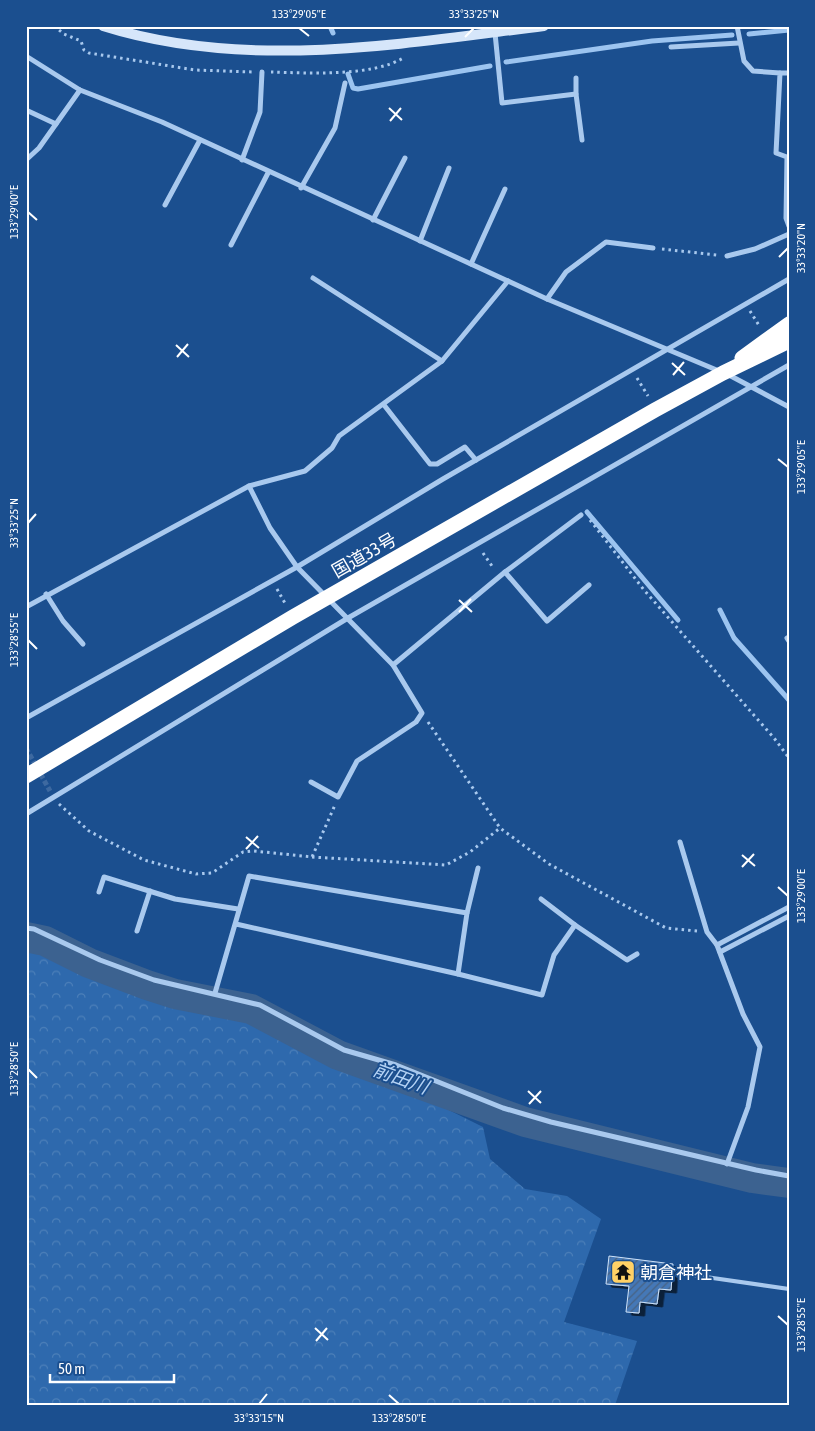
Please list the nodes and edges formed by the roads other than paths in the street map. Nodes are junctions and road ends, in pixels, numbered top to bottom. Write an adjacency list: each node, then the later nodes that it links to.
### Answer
1 (103, 26): 4 (main road)
2 (544, 26): 4 (main road)
3 (737, 26): 5 (street)
4 (495, 32): 14 (street)
5 (739, 43): 6 (street); 9 (street)
6 (671, 47)
7 (26, 56): 13 (street)
8 (262, 72): 21 (street)
9 (780, 73): 10 (street); 28 (street)
10 (789, 73)
11 (576, 78): 14 (street)
12 (345, 83): 24 (street)
13 (80, 90): 16 (street); 17 (street)
14 (576, 94): 18 (street)
15 (26, 110): 16 (street)
16 (56, 124): 20 (street)
17 (200, 140): 21 (street); 26 (street)
18 (582, 140)
19 (405, 158): 27 (street)
20 (26, 160)
21 (242, 160): 23 (street)
22 (449, 168): 30 (street)
23 (268, 172): 24 (street); 31 (street)
24 (301, 188): 27 (street)
25 (504, 189): 34 (street)
26 (165, 205)
27 (373, 220): 30 (street)
28 (789, 226)
29 (789, 234): 33 (street)
30 (420, 241): 34 (street)
31 (231, 245)
32 (653, 248): 38 (street)
33 (727, 256)
34 (471, 264): 37 (street)
35 (313, 278): 42 (street)
36 (789, 279): 41 (street)
37 (508, 281): 38 (street); 42 (street)
38 (548, 299): 41 (street)
39 (789, 324): 44 (highway, 国道33号)
40 (789, 341): 44 (highway, 国道33号)
41 (669, 350): 44 (street); 48 (street)
42 (442, 361): 46 (street)
43 (789, 365): 45 (street)
44 (723, 373): 45 (street); 55 (highway, 国道33号)
45 (752, 387): 47 (street); 57 (street)
46 (384, 405): 48 (street); 49 (street)
47 (789, 407)
48 (476, 460): 51 (street)
49 (249, 486): 51 (street); 54 (street)
50 (580, 515): 52 (street)
51 (298, 567): 55 (street); 60 (street)
52 (505, 572): 53 (street); 59 (street)
53 (589, 585)
54 (46, 594): 56 (street); 58 (street)
55 (328, 597): 57 (street); 61 (highway, 国道33号)
56 (26, 607)
57 (348, 618): 59 (street); 64 (street)
58 (83, 644)
59 (393, 665): 62 (street)
60 (26, 718)
61 (26, 776)
62 (311, 782)
63 (50, 791): 64 (street)
64 (54, 798): 65 (street)
65 (26, 814)
66 (680, 842): 79 (street)
67 (478, 868): 73 (street)
68 (150, 891): 69 (street); 72 (street); 78 (street)
69 (99, 892)
70 (541, 899): 76 (street)
71 (789, 907): 79 (street)
72 (238, 909): 73 (street); 75 (street)
73 (467, 913): 82 (street)
74 (789, 916): 80 (street)
75 (236, 924): 82 (street); 83 (street)
76 (575, 925): 81 (street); 82 (street)
77 (26, 928): 83 (street)
78 (137, 931)
79 (718, 945): 80 (street)
80 (720, 952): 84 (street)
81 (637, 954)
82 (458, 974)
83 (215, 993): 84 (street)
84 (727, 1164): 85 (street)
85 (789, 1176)
86 (685, 1274): 87 (lane)
87 (789, 1289)

